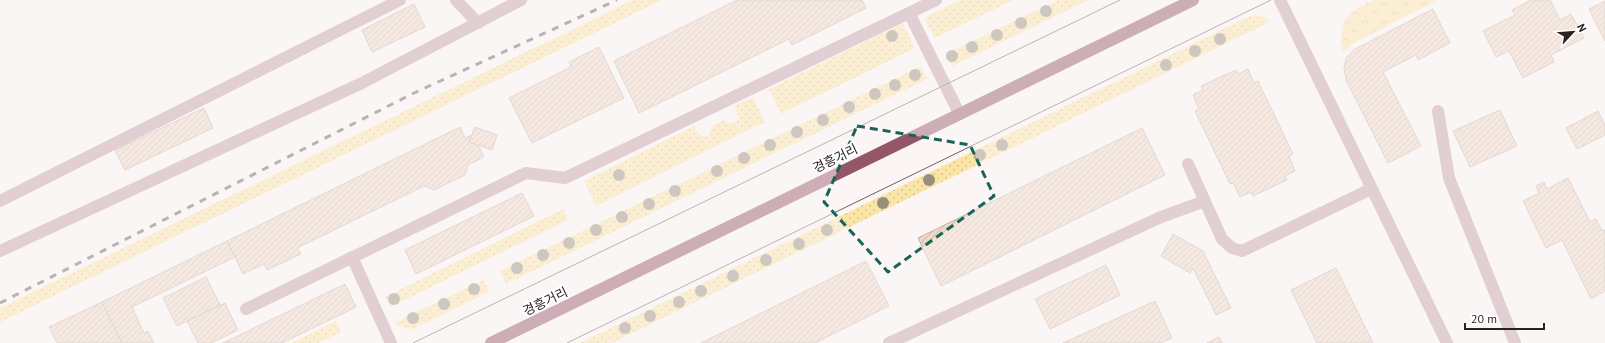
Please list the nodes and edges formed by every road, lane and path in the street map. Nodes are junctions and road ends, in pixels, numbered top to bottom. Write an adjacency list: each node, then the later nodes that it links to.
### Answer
1 (400, 0): 13 (street)
2 (456, 0): 8 (street)
3 (521, 0): 8 (street)
4 (936, 0): 7 (street)
5 (1193, 0): 10 (main road, 경흥거리)
6 (1280, 0): 12 (street)
7 (909, 13): 10 (street); 16 (street)
8 (478, 23): 15 (street)
9 (1438, 111): 22 (street)
10 (959, 113): 19 (main road, 경흥거리)
11 (1188, 164): 14 (street)
12 (1371, 189): 14 (street); 21 (street)
13 (0, 201)
14 (1205, 201): 20 (street)
15 (0, 251)
16 (352, 257): 17 (street); 18 (street)
17 (246, 309)
18 (391, 343)
19 (491, 343)
20 (889, 343)
21 (1447, 343)
22 (1515, 343)

